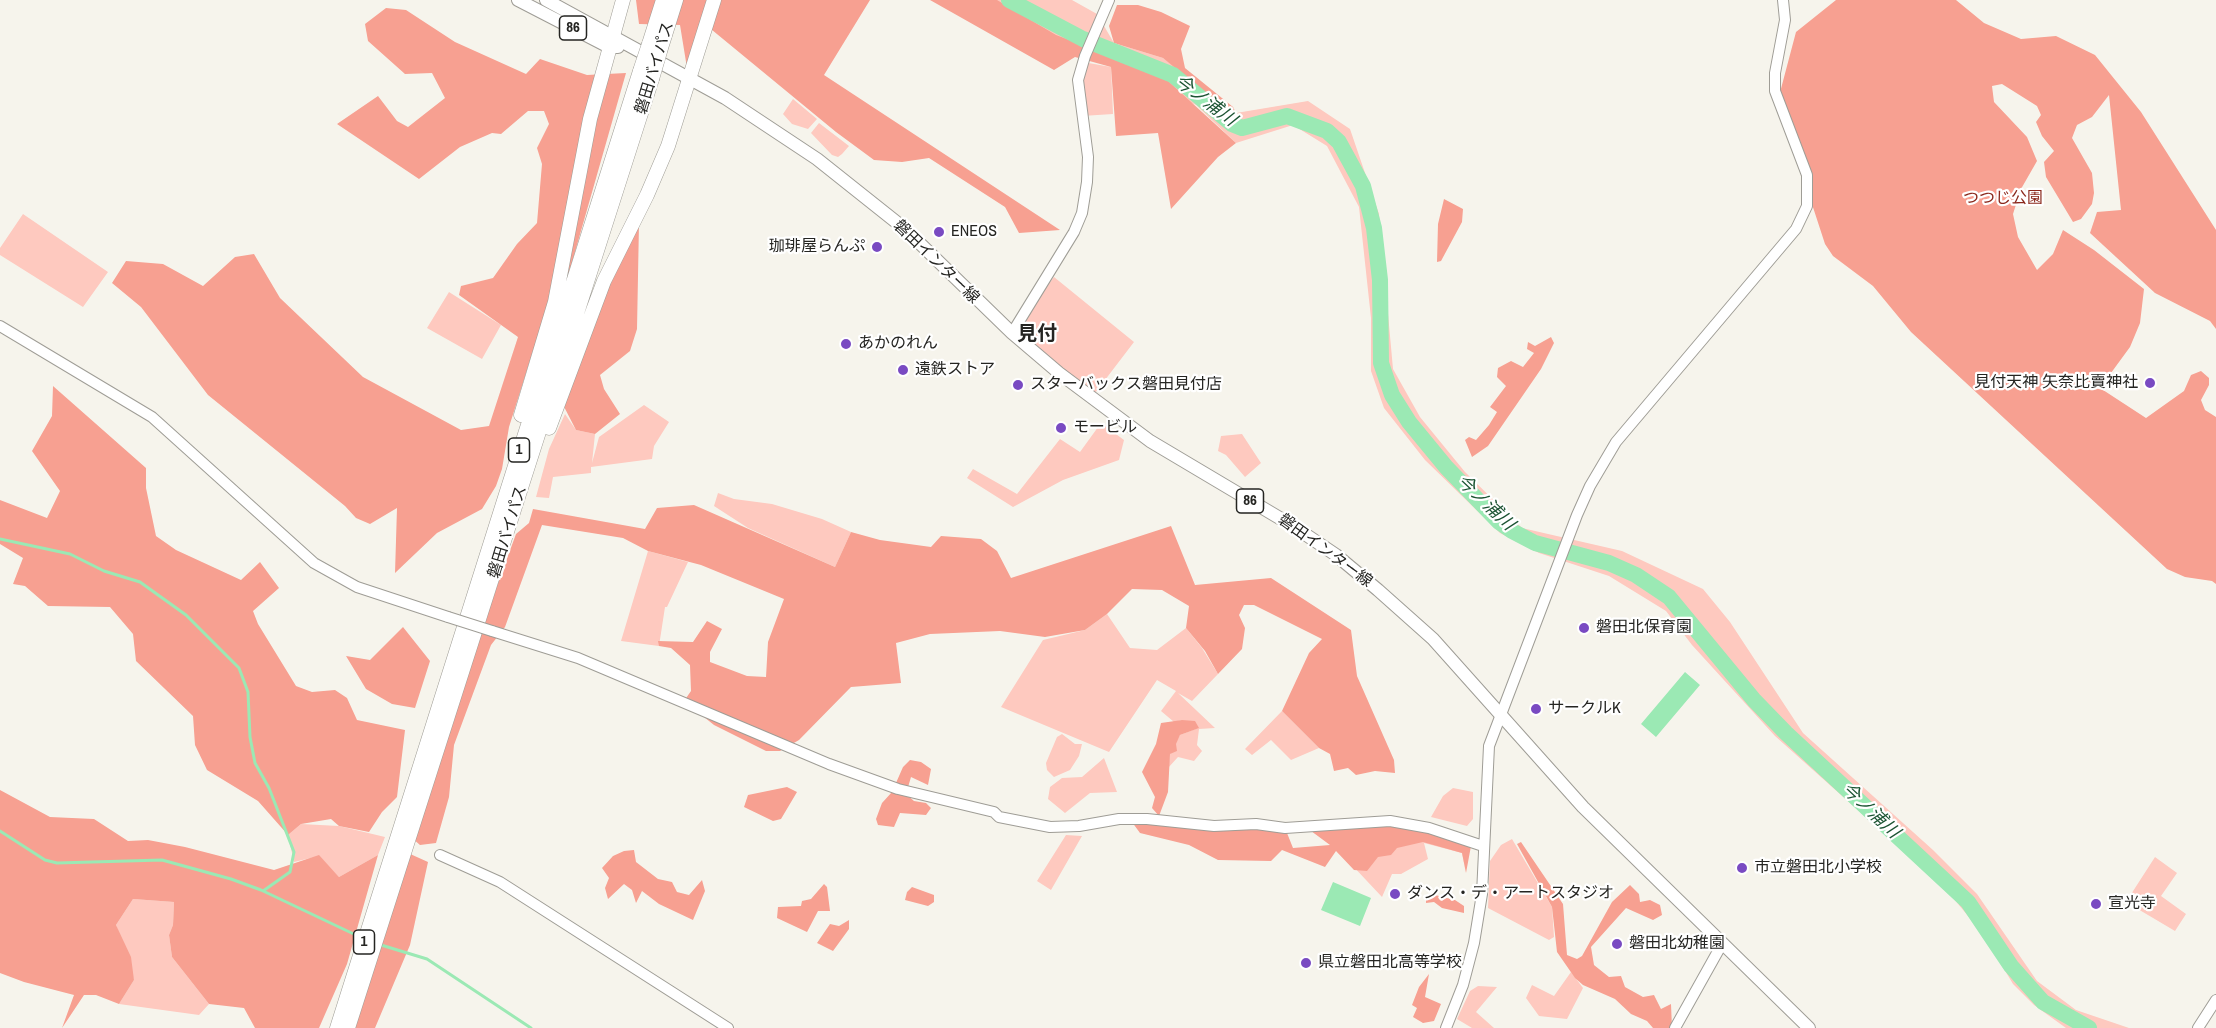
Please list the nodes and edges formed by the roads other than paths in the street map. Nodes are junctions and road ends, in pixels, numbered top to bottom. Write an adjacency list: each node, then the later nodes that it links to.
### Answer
1 (518, 0): 9 (main road, 磐田インター線 / 86)
2 (546, 0): 9 (main road, 磐田インター線 / 86)
3 (623, 0): 9 (highway)
4 (663, 0): 10 (highway, 磐田バイパス / 1)
5 (676, 0): 10 (highway, 磐田バイパス / 1)
6 (714, 0): 11 (highway)
7 (1109, 0): 13 (street)
8 (1783, 0): 15 (street)
9 (611, 41): 11 (main road, 磐田インター線 / 86); 14 (highway)
10 (655, 46): 14 (highway, 磐田バイパス / 1, bridge)
11 (691, 78): 13 (main road, 磐田インター線 / 86); 14 (highway)
12 (0, 326): 16 (street, bridge)
13 (1012, 333): 15 (main road, 磐田インター線 / 86)
14 (502, 529): 18 (highway, 磐田バイパス / 1)
15 (1501, 712): 16 (street); 19 (main road, 磐田インター線 / 86)
16 (1483, 846): 24 (street)
17 (440, 855): 23 (street)
18 (397, 858): 21 (highway, 磐田バイパス / 1); 22 (highway, 磐田バイパス / 1)
19 (1722, 944): 25 (street); 26 (main road, 磐田インター線 / 86)
20 (2216, 1000): 27 (street)
21 (337, 1028)
22 (348, 1028)
23 (728, 1028)
24 (1446, 1028)
25 (1675, 1028)
26 (1809, 1028)
27 (2198, 1028)

